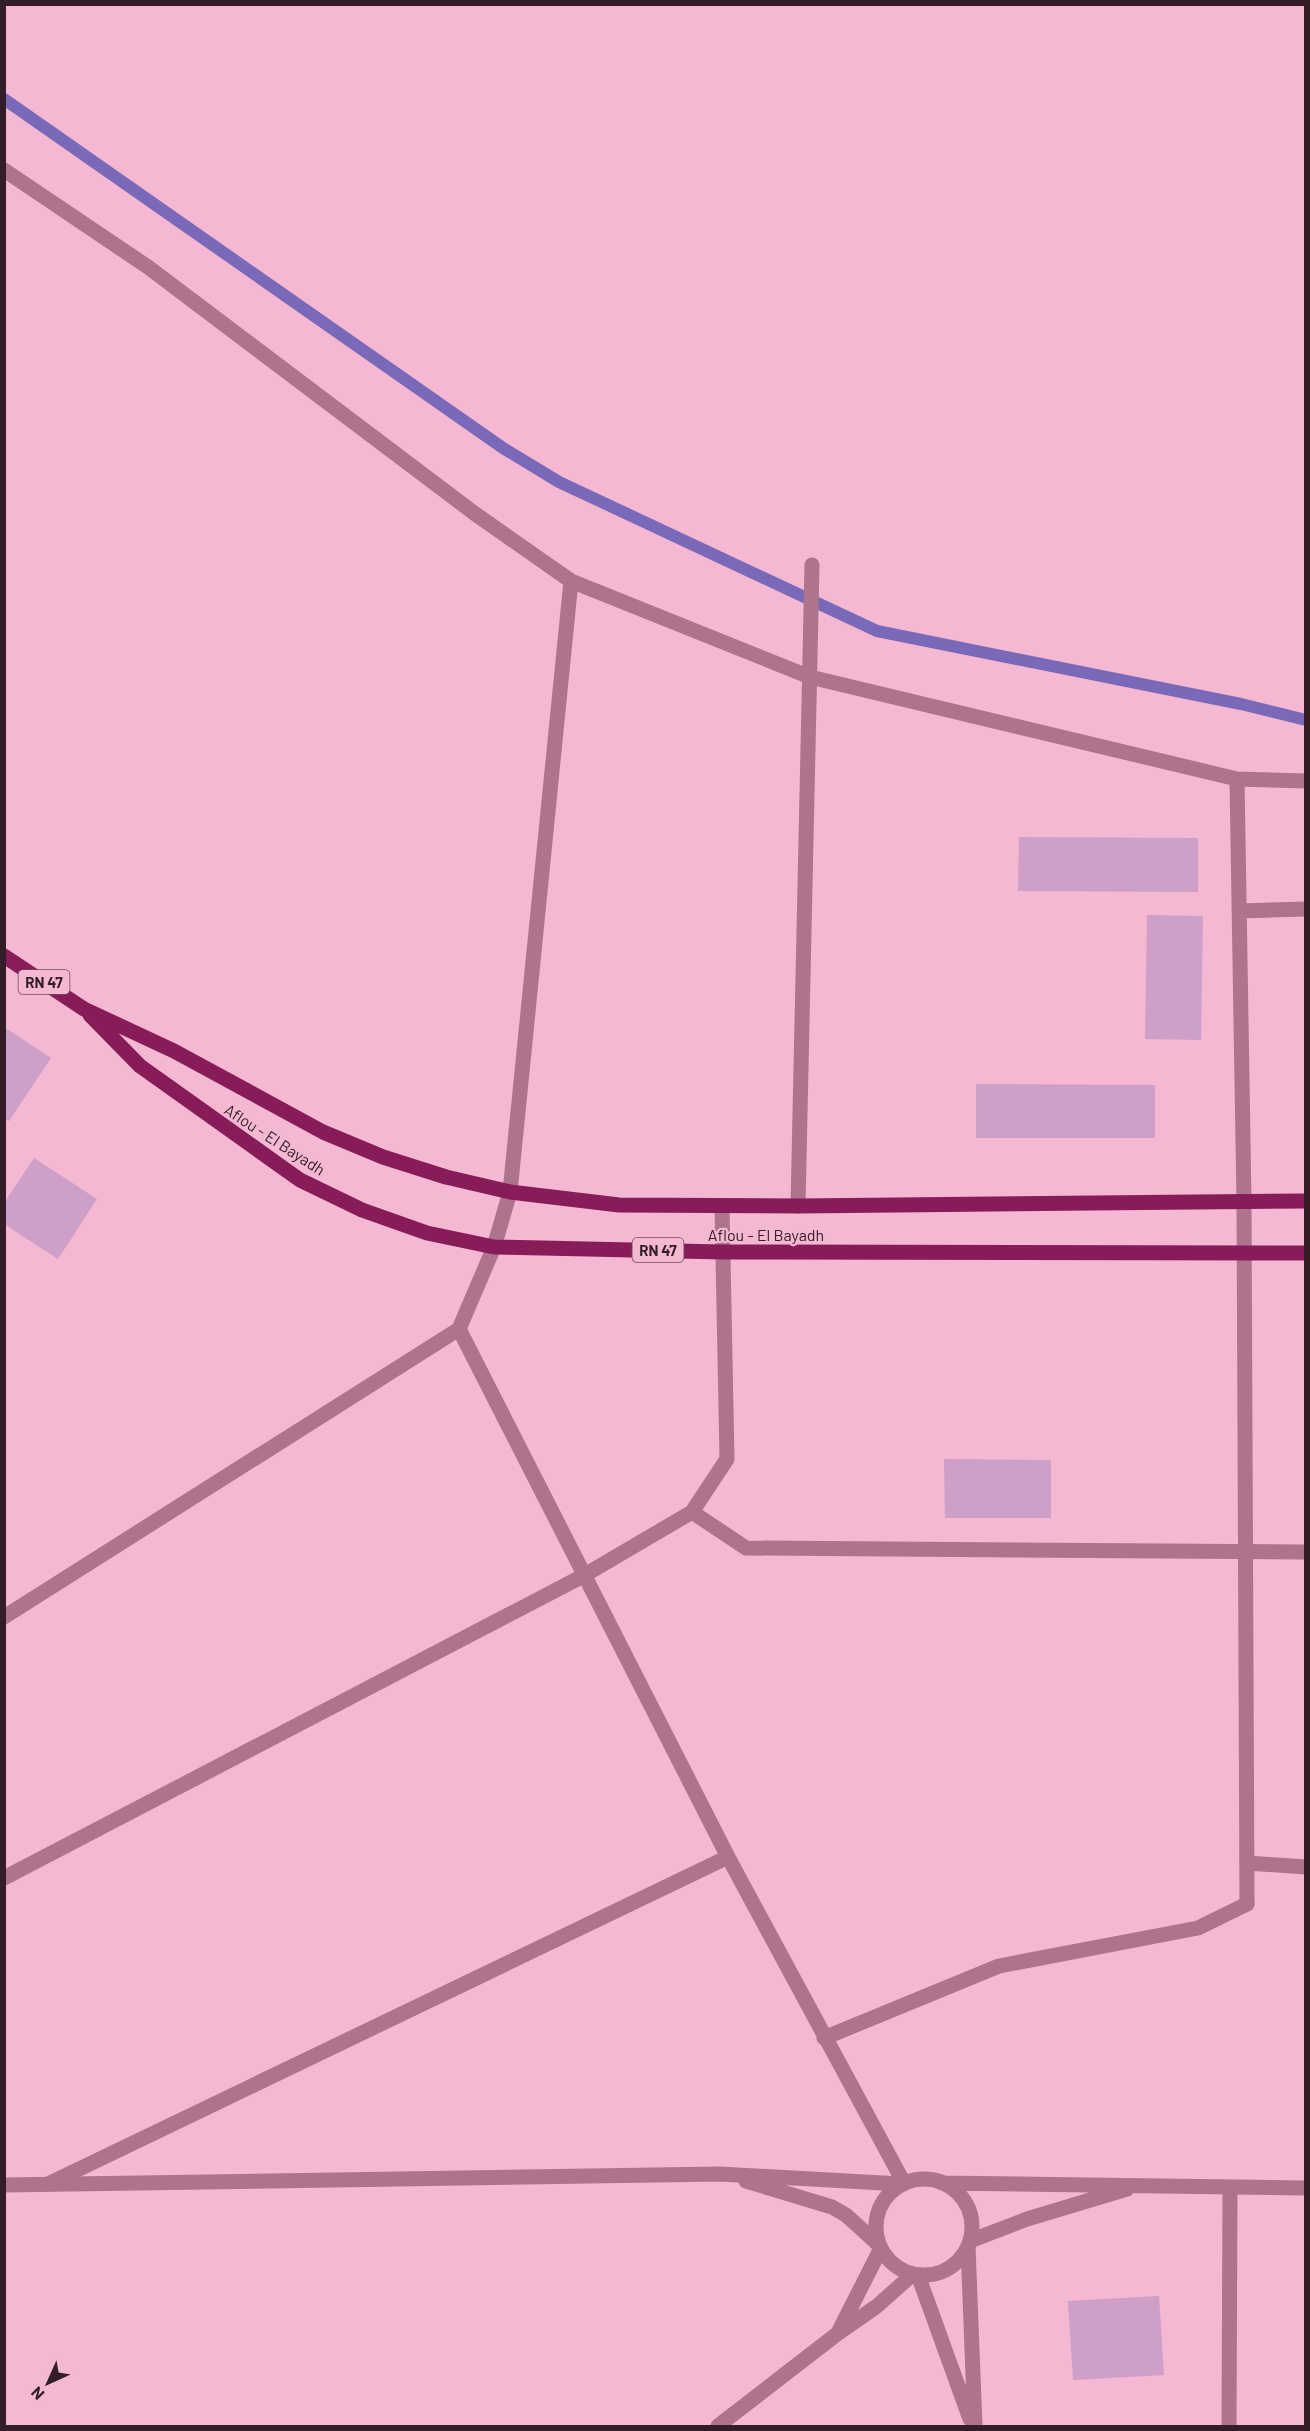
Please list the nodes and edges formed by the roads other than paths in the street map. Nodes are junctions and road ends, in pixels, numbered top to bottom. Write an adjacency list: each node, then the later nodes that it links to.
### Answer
1 (4, 170): 3 (street)
2 (812, 565): 4 (street)
3 (571, 581): 4 (street); 11 (street)
4 (810, 677): 5 (street); 15 (street)
5 (1237, 779): 6 (street); 8 (street)
6 (1305, 781)
7 (1305, 909): 8 (street)
8 (1239, 911): 12 (street)
9 (4, 956): 10 (main road, Aflou - El Bayadh / RN 47)
10 (84, 1009): 11 (main road, Aflou - El Bayadh / RN 47); 16 (main road, Aflou - El Bayadh / RN 47)
11 (510, 1192): 14 (main road, Aflou - El Bayadh / RN 47); 16 (street)
12 (1245, 1201): 13 (main road, Aflou - El Bayadh / RN 47); 15 (main road, Aflou - El Bayadh / RN 47); 18 (street)
13 (1305, 1201)
14 (722, 1206): 15 (main road, Aflou - El Bayadh / RN 47); 17 (street)
15 (798, 1206)
16 (494, 1247): 17 (main road, Aflou - El Bayadh / RN 47); 20 (street)
17 (723, 1252): 18 (main road, Aflou - El Bayadh / RN 47); 21 (street)
18 (1245, 1253): 19 (main road, Aflou - El Bayadh / RN 47); 22 (street)
19 (1305, 1253)
20 (459, 1329): 24 (street); 25 (street)
21 (692, 1512): 22 (street); 24 (street)
22 (1245, 1552): 23 (street); 27 (street)
23 (1305, 1552)
24 (583, 1576): 26 (street); 29 (street)
25 (4, 1617)
26 (728, 1857): 30 (street); 34 (street)
27 (1247, 1863): 28 (street); 30 (street)
28 (1305, 1867)
29 (4, 1878)
30 (824, 2038): 35 (street)
31 (720, 2174): 34 (street); 35 (street); 40 (street)
32 (942, 2183): 35 (street); 36 (street); 39 (street)
33 (4, 2184): 34 (street)
34 (48, 2184)
35 (902, 2184): 40 (street)
36 (1144, 2184): 37 (street); 39 (street)
37 (1230, 2188): 38 (street); 45 (street)
38 (1305, 2188)
39 (969, 2244): 41 (street); 44 (street)
40 (880, 2247): 41 (street); 42 (street)
41 (916, 2274): 42 (street); 44 (street)
42 (837, 2334): 43 (street)
43 (718, 2427)
44 (974, 2427)
45 (1229, 2427)

